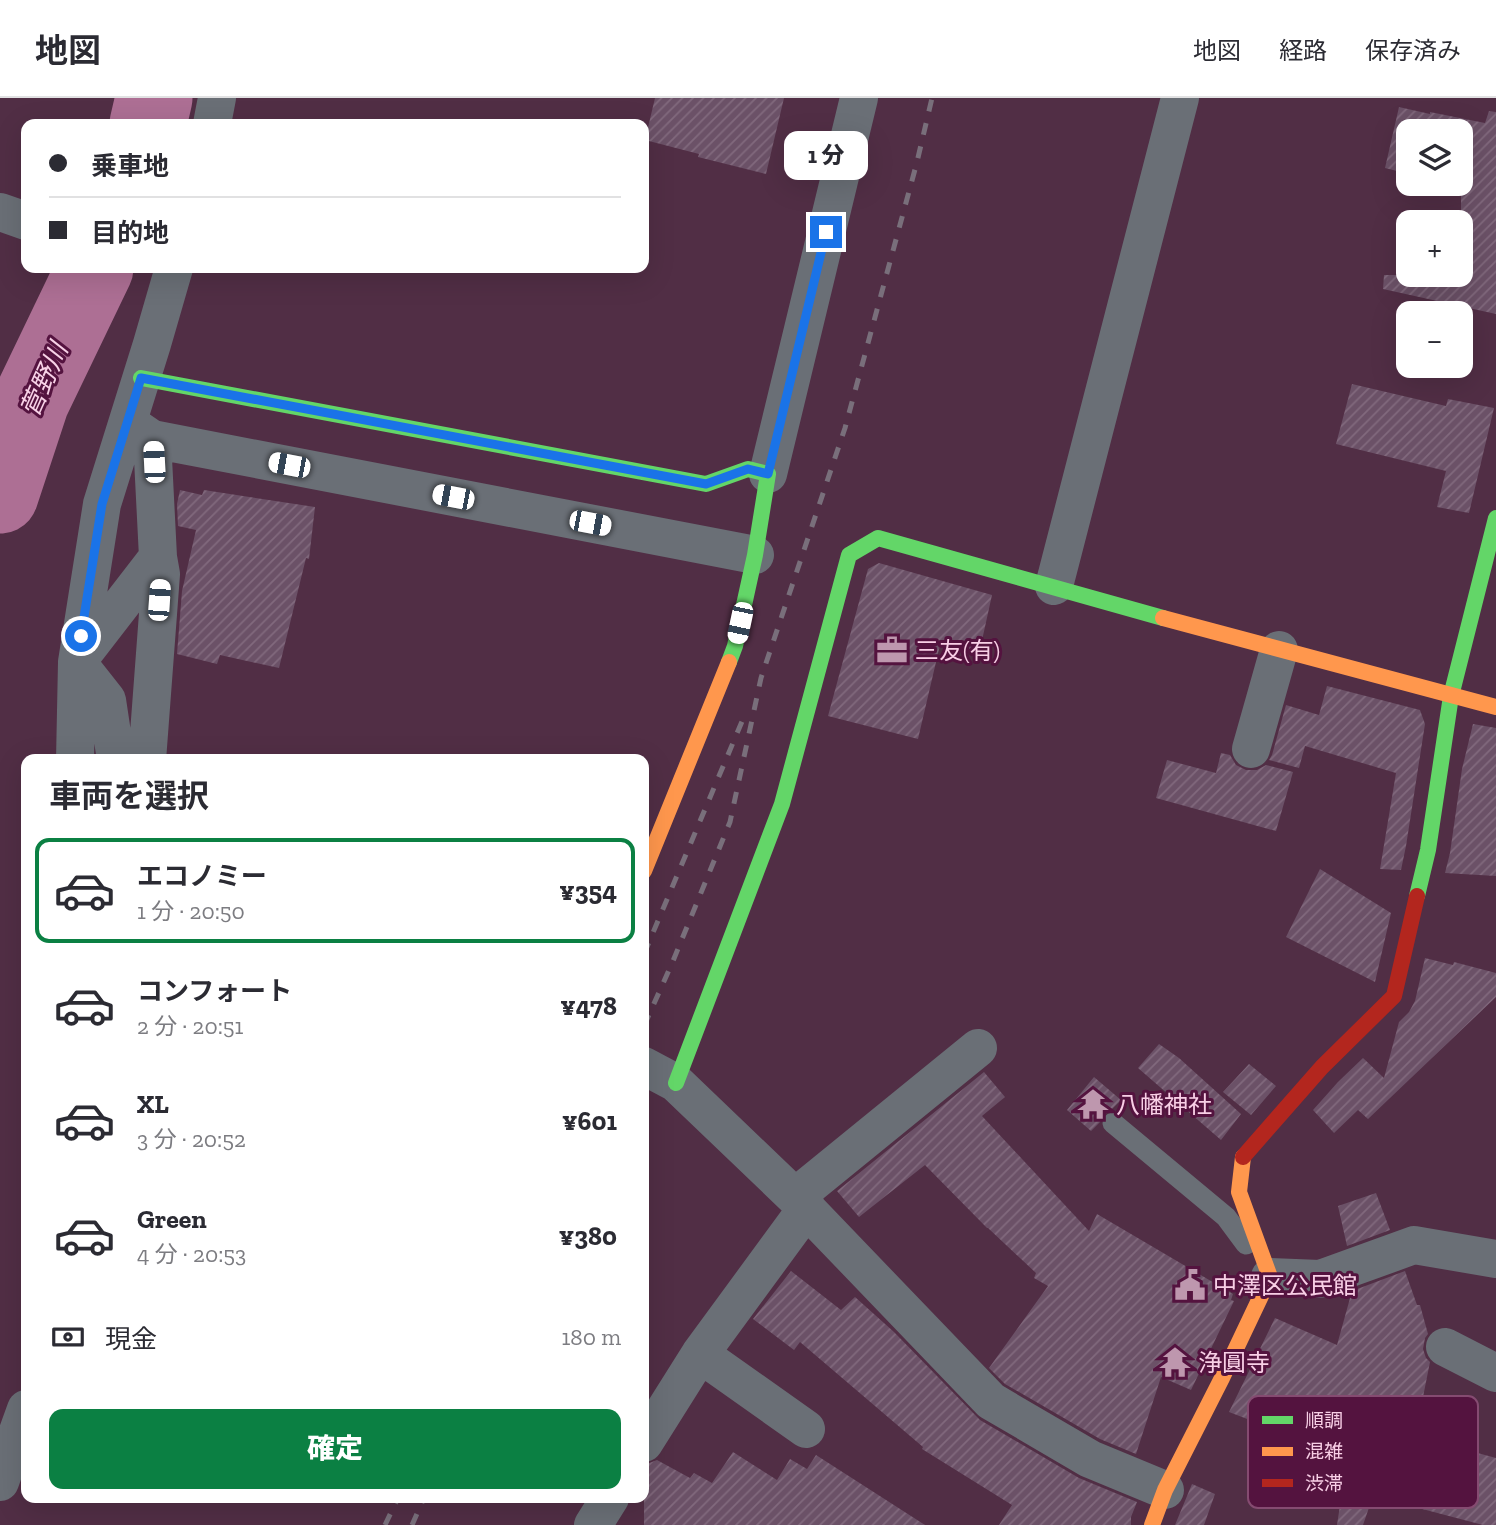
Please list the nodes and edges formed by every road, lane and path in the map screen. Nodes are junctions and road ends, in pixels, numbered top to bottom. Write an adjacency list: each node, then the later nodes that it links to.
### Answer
1 (217, 98): 4 (street)
2 (859, 98): 10 (street)
3 (1180, 98): 14 (street)
4 (213, 119)
5 (0, 212): 6 (street)
6 (21, 219)
7 (172, 273): 8 (street)
8 (141, 378): 9 (street); 10 (street)
9 (140, 430): 12 (street); 13 (street); 16 (street)
10 (768, 474): 12 (street)
11 (1496, 518): 17 (street)
12 (755, 555): 23 (street)
13 (158, 556): 16 (street); 22 (street)
14 (1054, 586): 15 (street); 25 (street)
15 (1279, 650): 17 (street); 19 (street)
16 (76, 662): 20 (street); 21 (street)
17 (1451, 696): 18 (street); 29 (street)
18 (1496, 707)
19 (1251, 749)
20 (75, 754)
21 (115, 754)
22 (147, 754)
23 (649, 859)
24 (978, 1048): 27 (street)
25 (660, 1075): 27 (street)
26 (1113, 1124): 29 (lane)
27 (801, 1203): 31 (street); 38 (street)
28 (1496, 1259): 29 (street)
29 (1270, 1277): 38 (street)
30 (1445, 1347): 32 (street)
31 (700, 1353): 34 (street); 35 (street)
32 (1496, 1373)
33 (21, 1423): 36 (street)
34 (806, 1429)
35 (649, 1435)
36 (0, 1482)
37 (607, 1503): 39 (street)
38 (1158, 1508)
39 (593, 1525)

